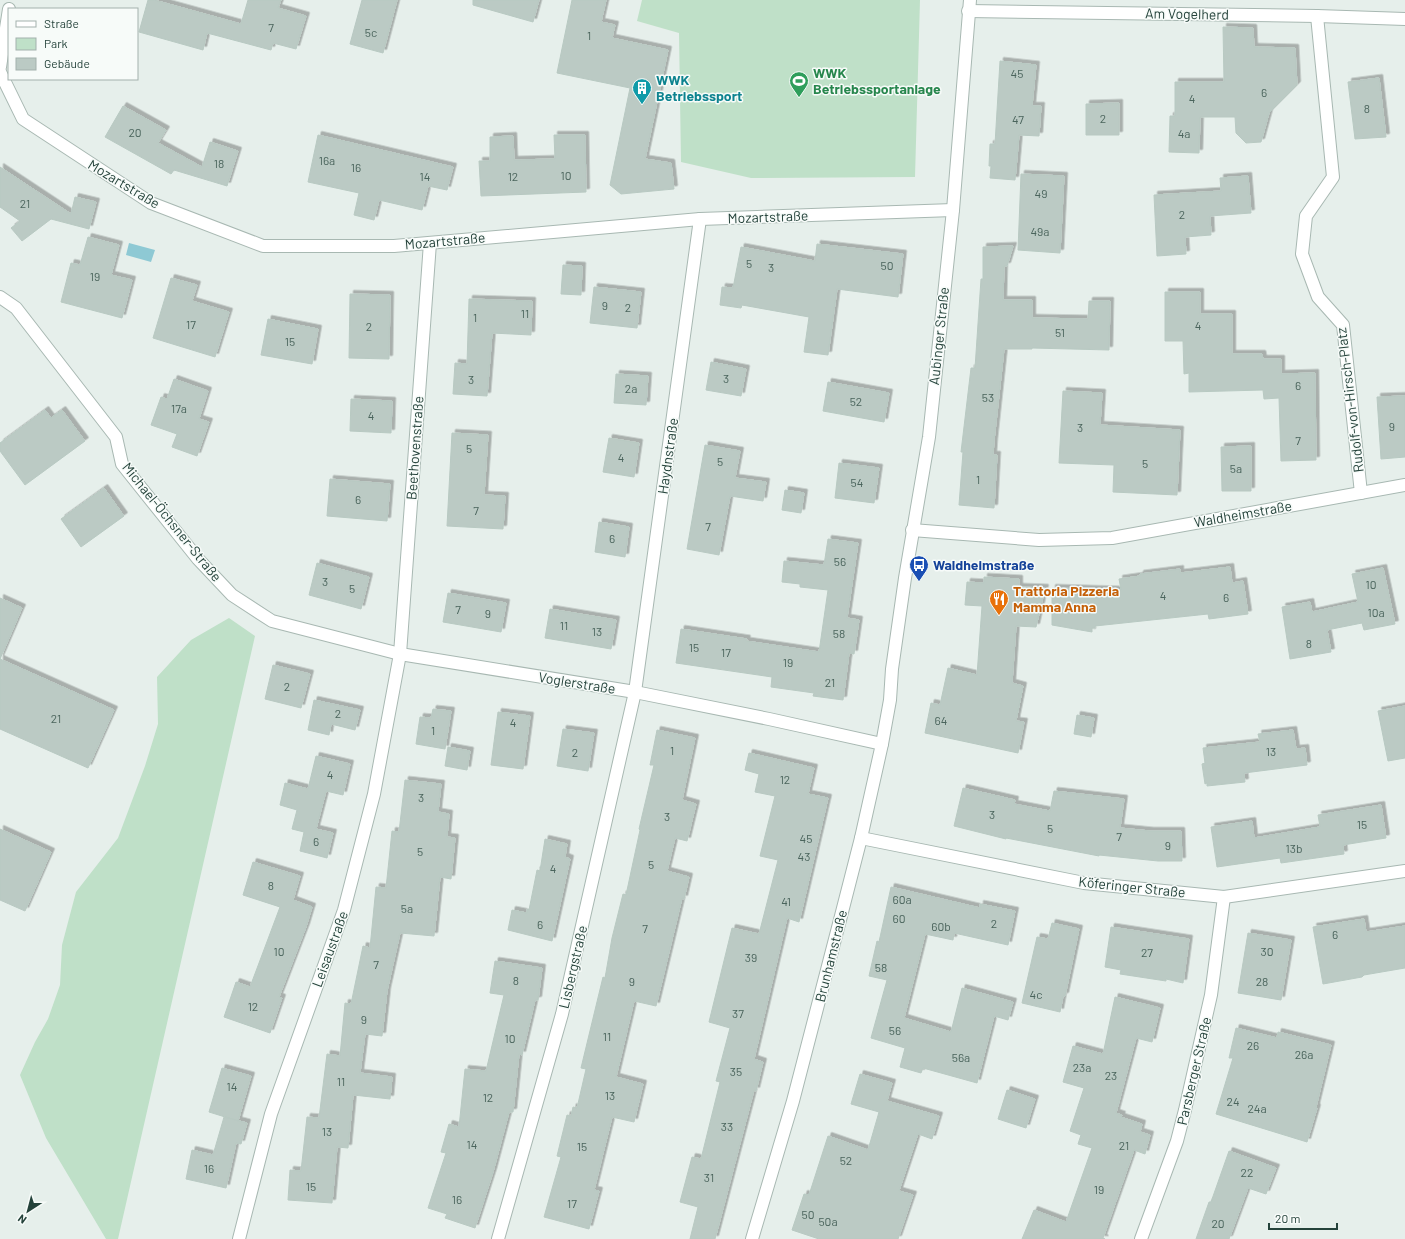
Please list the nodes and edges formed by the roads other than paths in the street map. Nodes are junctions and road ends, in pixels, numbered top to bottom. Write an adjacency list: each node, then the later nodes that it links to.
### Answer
1 (969, 6): 3 (street, Am Vogelherd); 7 (street, Aubinger Straße)
2 (8, 15): 5 (street)
3 (1317, 16): 4 (street, Am Vogelherd); 12 (street, Rudolf-von-Hirsch-Platz)
4 (1405, 19)
5 (0, 67)
6 (0, 72): 9 (street, Mozartstraße)
7 (953, 210): 8 (street, Mozartstraße); 13 (street, Aubinger Straße)
8 (700, 219): 9 (street, Mozartstraße); 17 (street, Haydnstraße)
9 (430, 243): 15 (street, Beethovenstraße)
10 (0, 297): 14 (street, Michael-Öchsner-Straße)
11 (1405, 485): 12 (street, Waldheimstraße)
12 (1360, 493): 13 (street, Waldheimstraße)
13 (912, 530): 16 (street, Aubinger Straße)
14 (272, 621): 15 (street, Voglerstraße)
15 (400, 654): 17 (street, Voglerstraße); 22 (street, Leisaustraße)
16 (892, 669): 18 (street, Brunhamstraße)
17 (635, 692): 18 (street, Voglerstraße); 23 (street, Lisbergstraße)
18 (882, 744): 19 (street, Brunhamstraße)
19 (861, 838): 21 (street, Köferinger Straße); 24 (street, Brunhamstraße)
20 (1405, 871): 21 (street, Köferinger Straße)
21 (1224, 897): 25 (street, Parsberger Straße)
22 (240, 1239)
23 (498, 1239)
24 (752, 1239)
25 (1141, 1239)

